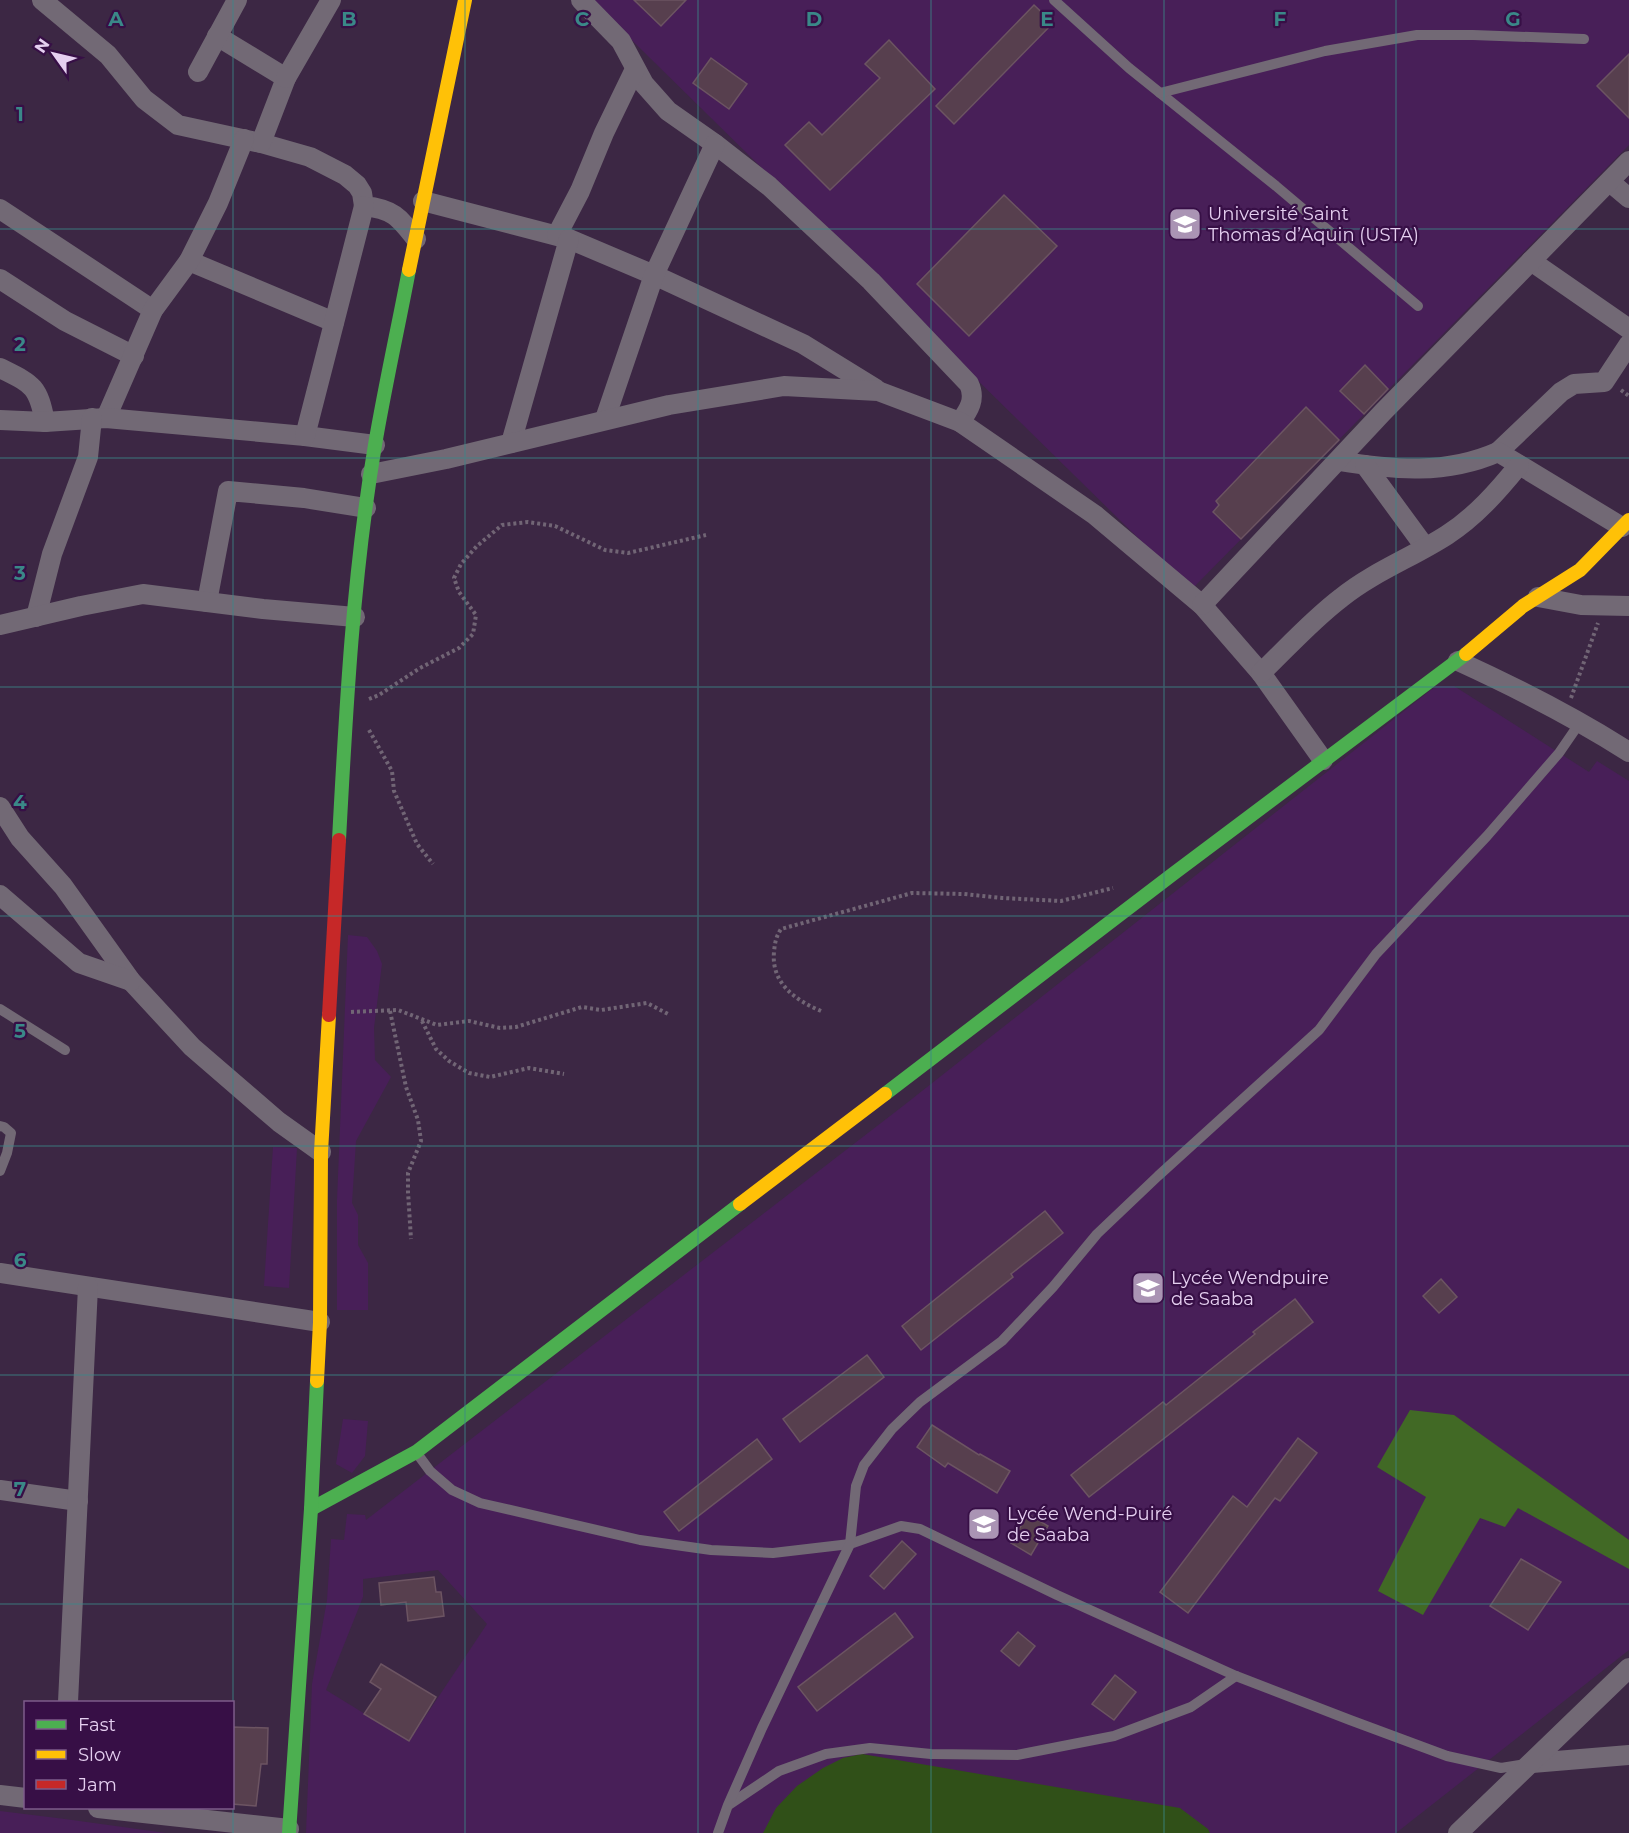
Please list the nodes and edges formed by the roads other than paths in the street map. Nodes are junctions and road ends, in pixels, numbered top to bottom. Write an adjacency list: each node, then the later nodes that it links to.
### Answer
1 (237, 0): 7 (street)
2 (331, 0): 11 (street)
3 (465, 0): 18 (street)
4 (581, 0): 9 (street)
5 (1054, 0): 12 (lane)
6 (44, 1): 13 (street)
7 (218, 36): 10 (street); 11 (street)
8 (1584, 39): 12 (lane)
9 (635, 69): 14 (street); 21 (street)
10 (198, 72)
11 (286, 78): 13 (street)
12 (1160, 93): 27 (lane)
13 (253, 141): 19 (street); 23 (street)
14 (715, 144): 25 (street); 39 (street)
15 (1629, 162): 16 (street)
16 (1610, 182): 17 (street); 24 (street)
17 (1629, 198)
18 (423, 201): 21 (street); 22 (street)
19 (364, 206): 22 (street); 29 (street)
20 (0, 209): 28 (street)
21 (563, 237): 25 (street); 41 (street)
22 (416, 239): 42 (street)
23 (189, 261): 28 (street); 29 (street)
24 (1531, 261): 30 (street); 44 (street)
25 (654, 275): 34 (street); 37 (street)
26 (0, 279): 32 (street)
27 (1418, 306)
28 (153, 310): 32 (street)
29 (334, 322): 40 (street)
30 (1629, 329)
31 (1629, 344): 43 (street)
32 (134, 356): 35 (street)
33 (0, 368): 38 (street)
34 (878, 391): 37 (street); 39 (street)
35 (99, 418): 38 (street); 40 (street); 55 (street)
36 (0, 420): 38 (street)
37 (605, 420): 41 (street)
38 (45, 422)
39 (960, 422): 53 (street)
40 (305, 436): 42 (street)
41 (511, 443): 47 (street)
42 (375, 446): 47 (street)
43 (1498, 452): 45 (street); 46 (street)
44 (1339, 461): 45 (street); 53 (street)
45 (1365, 465): 50 (street)
46 (1519, 465): 49 (street); 50 (street)
47 (371, 474): 48 (street)
48 (366, 508): 52 (street); 56 (street)
49 (1626, 524): 51 (street)
50 (1425, 547): 59 (street)
51 (1538, 597): 54 (street); 58 (street)
52 (207, 603): 55 (street); 56 (street)
53 (1202, 606): 59 (street)
54 (1629, 606)
55 (36, 617): 57 (street)
56 (355, 617): 69 (street)
57 (0, 625)
58 (1458, 661): 60 (street); 62 (street)
59 (1261, 673): 62 (street)
60 (1573, 717): 61 (street); 78 (lane)
61 (1629, 752)
62 (1323, 760): 74 (street)
63 (0, 807): 65 (street)
64 (0, 896): 65 (street)
65 (131, 981): 69 (street)
66 (0, 1009): 67 (lane)
67 (65, 1050)
68 (0, 1126): 70 (lane)
69 (321, 1152): 73 (street)
70 (0, 1170)
71 (0, 1273): 72 (street)
72 (88, 1287): 73 (street); 76 (street)
73 (320, 1322): 77 (street)
74 (416, 1452): 77 (street); 78 (lane)
75 (0, 1490): 76 (street)
76 (78, 1501): 81 (street)
77 (311, 1509): 88 (street)
78 (850, 1544): 80 (lane); 86 (lane)
79 (1629, 1668): 83 (street)
80 (1236, 1676): 83 (lane); 86 (lane)
81 (68, 1701)
82 (1629, 1755): 83 (street)
83 (1532, 1763): 90 (street)
84 (0, 1795): 85 (street)
85 (24, 1798)
86 (728, 1805): 89 (lane)
87 (106, 1809): 88 (street)
88 (289, 1831)
89 (718, 1833)
90 (1458, 1833)

